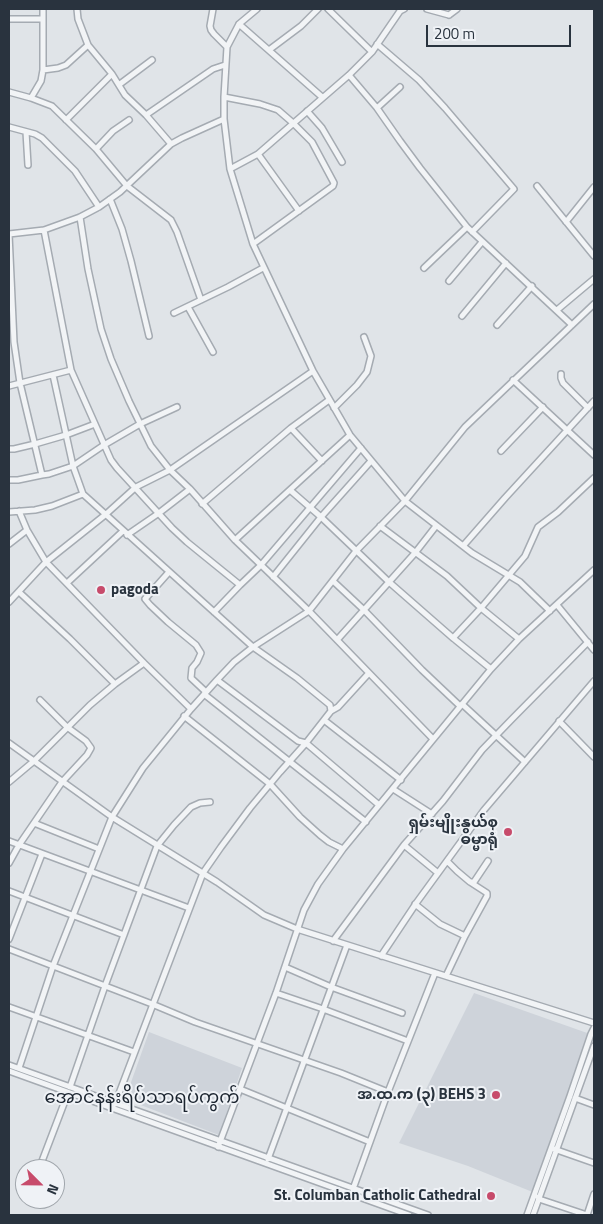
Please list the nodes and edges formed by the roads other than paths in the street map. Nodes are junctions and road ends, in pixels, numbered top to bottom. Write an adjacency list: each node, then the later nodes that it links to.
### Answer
1 (43, 9): 13 (street)
2 (77, 9): 16 (street)
3 (213, 9): 17 (street)
4 (257, 9): 14 (street)
5 (318, 9): 18 (street)
6 (328, 9): 19 (street)
7 (404, 9): 15 (street)
8 (427, 9): 11 (street)
9 (439, 9): 11 (street)
10 (456, 9): 11 (street)
11 (449, 15)
12 (9, 19): 13 (street)
13 (43, 19): 22 (street)
14 (239, 24): 17 (street); 18 (street)
15 (377, 44): 19 (street); 56 (street)
16 (88, 45): 22 (street); 23 (street)
17 (227, 47): 21 (street)
18 (269, 50): 29 (street)
19 (372, 52): 24 (street)
20 (152, 60): 25 (street)
21 (225, 65): 28 (street); 33 (street)
22 (43, 70): 30 (street)
23 (112, 74): 25 (street); 35 (street)
24 (349, 75): 29 (street); 31 (street)
25 (120, 84): 33 (street)
26 (400, 87): 31 (street)
27 (9, 92): 30 (street)
28 (224, 97): 34 (street); 37 (street)
29 (322, 97): 32 (street)
30 (31, 98): 35 (street)
31 (377, 108): 54 (street)
32 (307, 111): 37 (street); 43 (street)
33 (146, 115): 40 (street)
34 (224, 119): 40 (street); 45 (street)
35 (66, 120): 41 (street)
36 (129, 120): 41 (street)
37 (293, 122): 42 (street); 51 (street)
38 (9, 127): 39 (street)
39 (26, 132): 44 (street); 50 (street)
40 (171, 144): 46 (street)
41 (96, 149): 46 (street)
42 (258, 154): 45 (street); 51 (street)
43 (342, 162)
44 (28, 165)
45 (230, 169): 58 (street)
46 (127, 186): 49 (street); 66 (street)
47 (537, 186): 53 (street)
48 (594, 186): 53 (street)
49 (110, 199): 50 (street); 74 (street)
50 (99, 207): 52 (street)
51 (299, 211): 58 (street)
52 (80, 218): 55 (street); 91 (street)
53 (566, 222): 59 (street)
54 (467, 227): 56 (street); 62 (street)
55 (44, 230): 77 (street); 82 (street)
56 (472, 232): 57 (street)
57 (482, 242): 60 (street); 64 (street)
58 (253, 244): 61 (street)
59 (594, 256)
60 (506, 263): 65 (street); 71 (street)
61 (263, 268): 66 (street); 78 (street)
62 (424, 268)
63 (594, 279): 69 (street)
64 (449, 281)
65 (532, 286): 69 (street); 73 (street)
66 (201, 300): 68 (street)
67 (594, 304): 72 (street)
68 (188, 307): 70 (street); 76 (street)
69 (557, 310): 72 (street)
70 (174, 314)
71 (462, 316)
72 (572, 325): 81 (street)
73 (497, 326)
74 (149, 336)
75 (364, 337): 88 (street)
76 (214, 352)
77 (71, 370): 80 (street); 90 (street)
78 (313, 371): 84 (street); 105 (street)
79 (561, 374): 89 (street)
80 (53, 375): 82 (street); 94 (street)
81 (513, 380): 87 (street); 113 (street)
82 (20, 384): 83 (street); 96 (street)
83 (9, 386)
84 (329, 400): 88 (street); 92 (street)
85 (594, 401): 89 (street)
86 (177, 407): 91 (street)
87 (543, 407): 93 (street); 100 (street)
88 (334, 408): 95 (street)
89 (588, 408): 93 (street)
90 (94, 424): 94 (street); 97 (street)
91 (140, 424): 97 (street); 105 (street)
92 (291, 428): 102 (street); 114 (street)
93 (568, 430): 101 (street); 127 (street)
94 (66, 435): 96 (street); 104 (street)
95 (350, 435): 98 (street); 102 (street)
96 (35, 444): 99 (street); 106 (street)
97 (104, 444): 104 (street); 109 (street)
98 (361, 448): 103 (street); 115 (street)
99 (9, 449)
100 (502, 451)
101 (594, 455)
102 (322, 461): 111 (street)
103 (371, 461): 113 (street); 120 (street)
104 (73, 466): 106 (street); 112 (street)
105 (170, 470): 109 (street); 110 (street)
106 (42, 475): 108 (street)
107 (594, 478): 134 (street)
108 (9, 480)
109 (136, 487): 118 (street); 119 (street)
110 (190, 489): 114 (street); 118 (street)
111 (290, 490): 115 (street); 125 (street)
112 (83, 494): 116 (street); 119 (street)
113 (405, 501): 121 (street); 122 (street)
114 (202, 504): 125 (street)
115 (310, 508): 120 (street); 131 (street)
116 (19, 511): 117 (street); 123 (street)
117 (9, 512)
118 (159, 513): 124 (street); 139 (street)
119 (105, 515): 124 (street); 130 (street)
120 (321, 517): 128 (street); 135 (street)
121 (380, 526): 128 (street); 129 (street)
122 (436, 526): 127 (street); 129 (street)
123 (27, 530): 126 (street); 130 (street)
124 (125, 533): 133 (street); 138 (street)
125 (235, 540): 131 (street)
126 (9, 544)
127 (463, 546): 134 (street)
128 (356, 551): 136 (street); 137 (street)
129 (415, 554): 137 (street); 143 (street)
130 (46, 562): 138 (street); 140 (street)
131 (261, 565): 135 (street); 139 (street)
132 (594, 570): 142 (street)
133 (170, 572): 147 (street); 159 (street)
134 (510, 575): 143 (street); 146 (street)
135 (273, 576): 145 (street)
136 (333, 581): 144 (street); 145 (street)
137 (390, 582): 144 (street); 148 (street)
138 (67, 583): 153 (street)
139 (240, 585): 147 (street)
140 (18, 592): 141 (street); 158 (street)
141 (9, 601)
142 (557, 605): 146 (street); 151 (street)
143 (481, 608): 148 (street); 149 (street)
144 (364, 610): 150 (street); 161 (street)
145 (309, 611): 150 (street); 152 (street)
146 (550, 611): 149 (street)
147 (214, 612): 152 (street)
148 (453, 638): 154 (street)
149 (519, 639): 154 (street)
150 (338, 640): 155 (street)
151 (592, 646): 168 (street)
152 (253, 647): 156 (street); 163 (street)
153 (144, 663): 158 (street); 162 (street)
154 (491, 669): 161 (street)
155 (369, 673): 163 (street); 169 (street)
156 (217, 680): 159 (street); 171 (street)
157 (594, 681): 166 (street)
158 (115, 684): 167 (street)
159 (205, 693): 162 (street); 174 (street)
160 (40, 700): 167 (street)
161 (461, 705): 168 (street); 169 (street)
162 (191, 709): 164 (street)
163 (330, 712): 165 (street)
164 (184, 716): 179 (street); 184 (street)
165 (324, 720): 171 (street); 176 (street)
166 (559, 721): 172 (street); 175 (street)
167 (67, 728): 173 (street); 178 (street)
168 (496, 736): 175 (street); 183 (street)
169 (433, 739): 176 (street)
170 (9, 743): 173 (street)
171 (306, 743): 174 (street); 182 (street)
172 (594, 757)
173 (34, 760): 177 (street); 178 (street)
174 (290, 760): 179 (street); 185 (street)
175 (525, 762): 195 (street)
176 (401, 780): 180 (street)
177 (9, 782)
178 (62, 782): 184 (street); 186 (street)
179 (270, 784): 192 (street); 198 (street)
180 (393, 789): 182 (street); 183 (street)
181 (210, 802): 190 (street)
182 (379, 805): 185 (street)
183 (432, 814): 189 (street)
184 (112, 816): 190 (street); 191 (street)
185 (366, 822): 192 (street)
186 (34, 823): 188 (street); 191 (street)
187 (9, 841): 188 (street)
188 (19, 845): 193 (street); 196 (street)
189 (404, 845): 199 (street); 211 (street)
190 (157, 846): 198 (street); 201 (street)
191 (99, 849): 197 (street)
192 (343, 849): 207 (street)
193 (42, 854): 197 (street); 203 (street)
194 (488, 860): 200 (street)
195 (447, 861): 199 (street); 200 (street)
196 (9, 863)
197 (90, 872): 201 (street); 206 (street)
198 (203, 873): 205 (street); 207 (street)
199 (438, 873): 204 (street)
200 (470, 882): 209 (street)
201 (140, 889): 205 (street); 208 (street)
202 (9, 891): 203 (street)
203 (25, 898): 206 (street); 210 (street)
204 (416, 904): 209 (street); 214 (street)
205 (189, 908): 222 (street)
206 (74, 916): 208 (street); 215 (street)
207 (297, 929): 211 (street); 216 (street)
208 (124, 936): 219 (street)
209 (465, 936): 218 (street)
210 (9, 939)
211 (333, 941): 212 (street)
212 (347, 945): 214 (street); 220 (street)
213 (9, 949): 215 (street)
214 (381, 956): 217 (street)
215 (53, 966): 219 (street); 226 (street)
216 (285, 968): 220 (street); 221 (street)
217 (435, 973): 218 (street); 230 (street)
218 (446, 976): 227 (street)
219 (105, 986): 222 (street); 229 (street)
220 (331, 987): 224 (street); 225 (street)
221 (276, 992): 224 (street); 231 (street)
222 (152, 1004): 231 (street); 233 (street)
223 (9, 1007): 226 (street)
224 (323, 1009): 230 (street); 234 (street)
225 (402, 1013)
226 (36, 1017): 229 (street); 236 (street)
227 (594, 1023)
228 (594, 1028): 247 (street)
229 (88, 1035): 233 (street); 239 (street)
230 (408, 1042): 240 (street)
231 (257, 1044): 234 (street); 238 (street)
232 (594, 1046): 241 (street)
233 (134, 1052): 242 (street)
234 (304, 1060): 240 (street); 244 (street)
235 (9, 1065): 236 (street)
236 (19, 1068): 239 (street)
237 (9, 1072): 239 (street)
238 (240, 1089): 244 (street); 246 (street)
239 (69, 1090): 242 (street); 246 (street); 248 (street)
240 (388, 1092): 245 (street)
241 (575, 1098): 243 (street); 247 (street)
242 (115, 1104): 246 (street)
243 (594, 1105)
244 (286, 1107): 245 (street); 249 (street)
245 (370, 1142): 251 (street)
246 (219, 1144): 249 (street); 255 (street)
247 (554, 1149): 250 (street); 252 (street); 254 (street)
248 (43, 1159)
249 (268, 1159): 251 (street)
250 (594, 1163)
251 (353, 1189): 256 (street)
252 (536, 1193): 254 (street); 257 (street)
253 (594, 1194): 259 (street)
254 (539, 1199): 258 (street); 259 (street)
255 (409, 1215)
256 (428, 1215)
257 (527, 1215)
258 (533, 1215)
259 (587, 1215)

